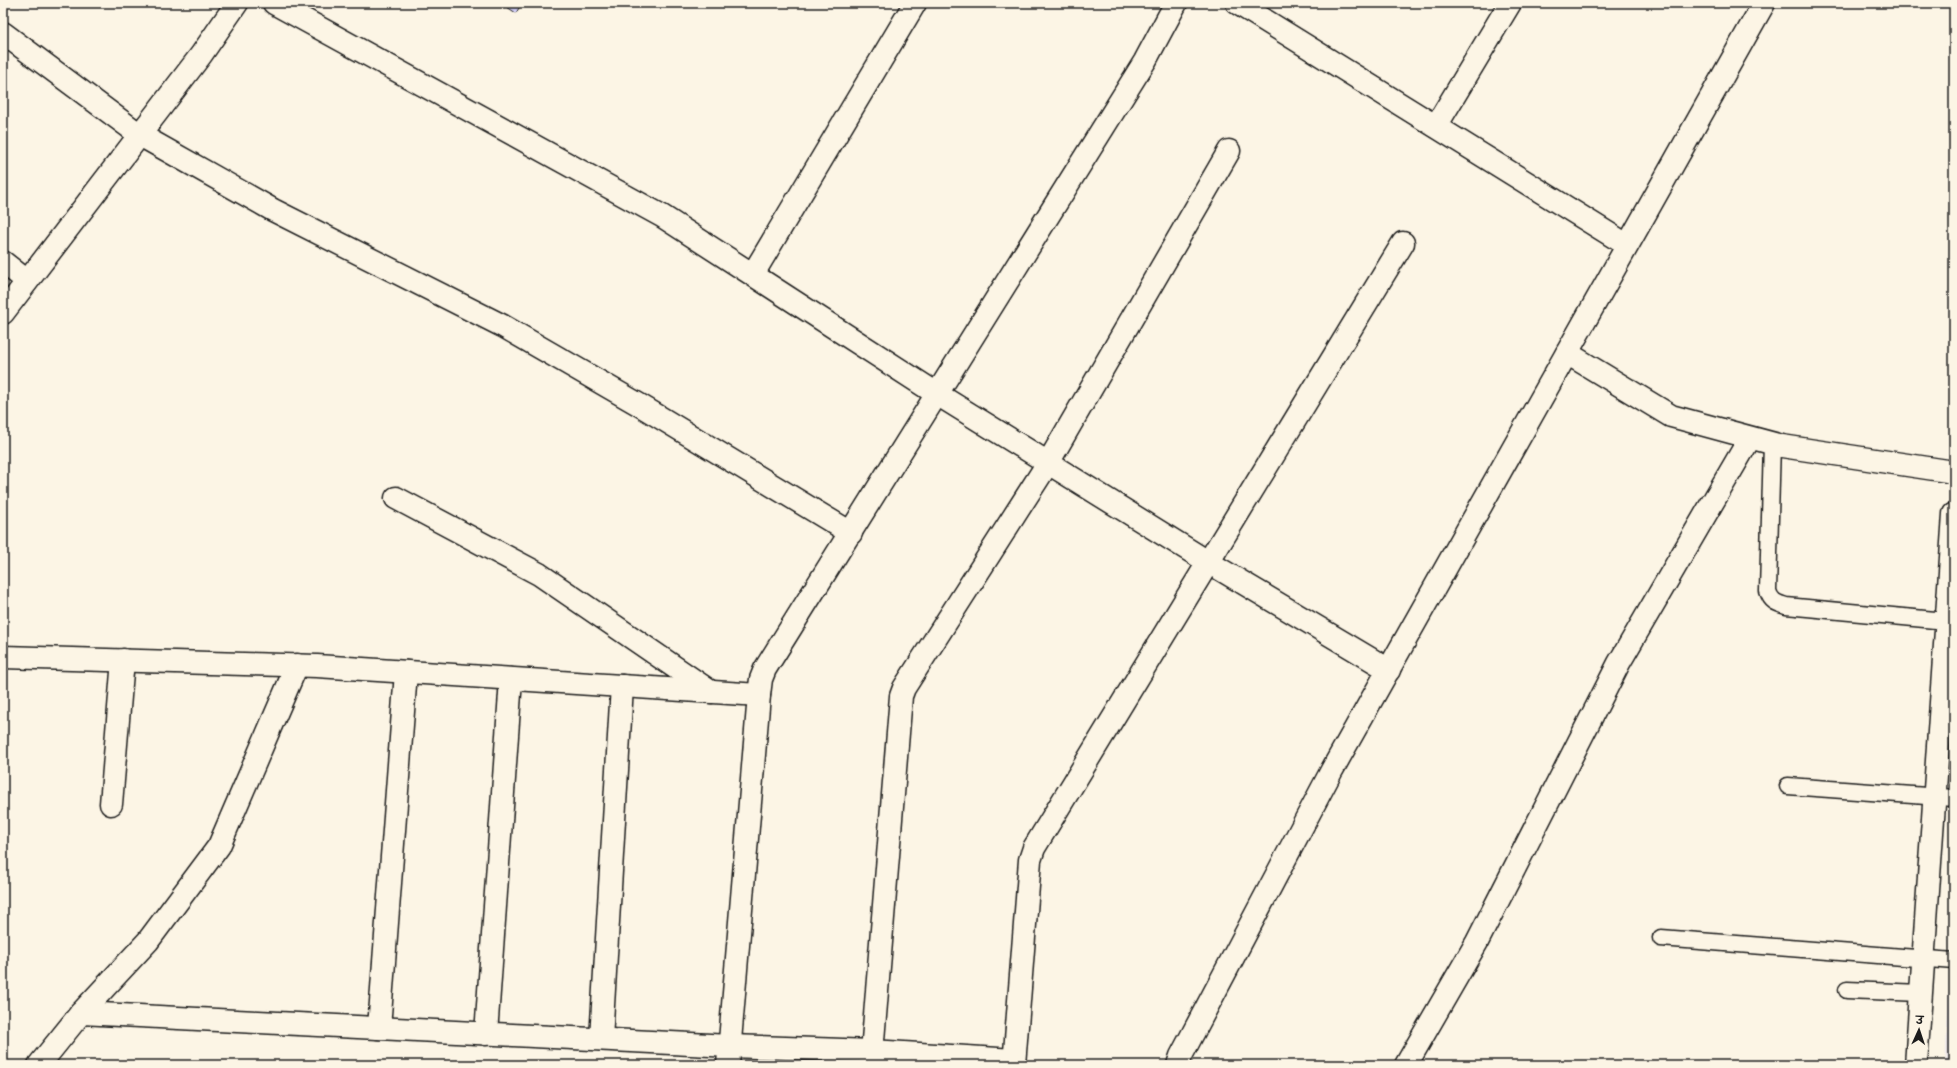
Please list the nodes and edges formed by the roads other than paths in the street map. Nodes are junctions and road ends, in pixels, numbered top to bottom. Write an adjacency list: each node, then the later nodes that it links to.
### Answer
1 (237, 3): 10 (street)
2 (274, 3): 15 (street)
3 (915, 3): 15 (street)
4 (1176, 3): 19 (street)
5 (1237, 3): 9 (street)
6 (1510, 3): 9 (street)
7 (1764, 3): 13 (street)
8 (3, 33): 10 (street)
9 (1436, 126): 13 (street)
10 (140, 135): 16 (street); 26 (street)
11 (1229, 151): 22 (street)
12 (1403, 243): 27 (street)
13 (1627, 246): 18 (street)
14 (3, 262): 16 (street)
15 (752, 274): 19 (street)
16 (27, 281): 17 (street)
17 (3, 313)
18 (1567, 353): 20 (street); 32 (street)
19 (937, 394): 22 (street); 26 (street)
20 (1750, 438): 21 (street); 56 (street)
21 (1772, 443): 23 (street); 28 (lane)
22 (1048, 463): 27 (street); 52 (street)
23 (1954, 472)
24 (396, 498): 36 (street)
25 (1954, 514): 28 (street)
26 (851, 533): 37 (street)
27 (1208, 562): 32 (street); 53 (street)
28 (1946, 621): 38 (street)
29 (3, 657): 30 (street)
30 (123, 660): 31 (street); 41 (street)
31 (297, 665): 33 (street); 47 (street)
32 (1389, 670): 55 (street)
33 (406, 672): 34 (street); 48 (street)
34 (511, 679): 35 (street); 49 (street)
35 (622, 686): 36 (street); 50 (street)
36 (712, 692): 37 (street)
37 (759, 695): 51 (street)
38 (1947, 710): 40 (street)
39 (1788, 786): 40 (lane)
40 (1944, 797): 43 (street)
41 (111, 804)
42 (1661, 938): 43 (lane)
43 (1924, 959): 44 (lane); 46 (street)
44 (1954, 961)
45 (1847, 990): 46 (lane)
46 (1921, 993): 57 (street)
47 (81, 1013): 48 (street); 54 (street)
48 (379, 1028): 49 (street)
49 (486, 1034): 50 (street)
50 (601, 1040): 51 (street)
51 (729, 1056): 52 (street)
52 (871, 1058): 53 (street)
53 (1014, 1062)
54 (39, 1065)
55 (1178, 1065)
56 (1406, 1065)
57 (1916, 1065)

